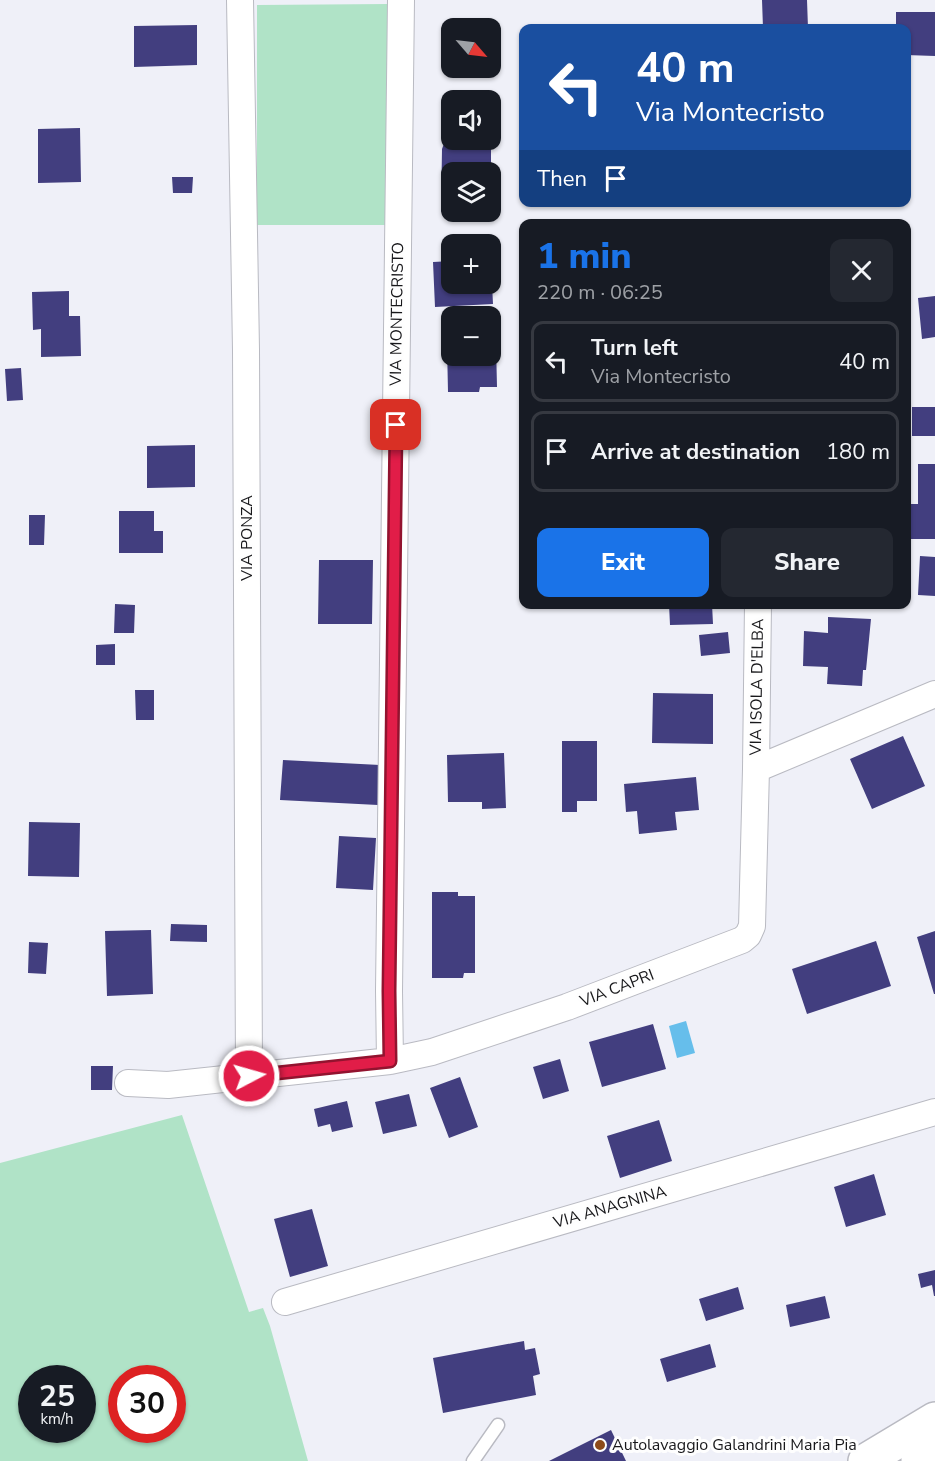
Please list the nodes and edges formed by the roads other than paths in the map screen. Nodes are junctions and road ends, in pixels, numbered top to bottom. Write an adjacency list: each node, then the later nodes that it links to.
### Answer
1 (240, 0): 7 (street, VIA PONZA)
2 (401, 0): 6 (street, VIA MONTECRISTO)
3 (758, 609): 5 (street, VIA ISOLA D'ELBA)
4 (935, 694): 5 (street)
5 (756, 770): 6 (street, VIA CAPRI)
6 (390, 1061): 7 (street, VIA CAPRI)
7 (249, 1076): 8 (street, VIA CAPRI)
8 (128, 1083)
9 (935, 1112): 10 (street, VIA ANAGNINA)
10 (285, 1302)
11 (935, 1419): 15 (main road)
12 (498, 1425): 14 (lane)
13 (935, 1451): 16 (main road)
14 (473, 1461)
15 (864, 1461)
16 (918, 1461)

